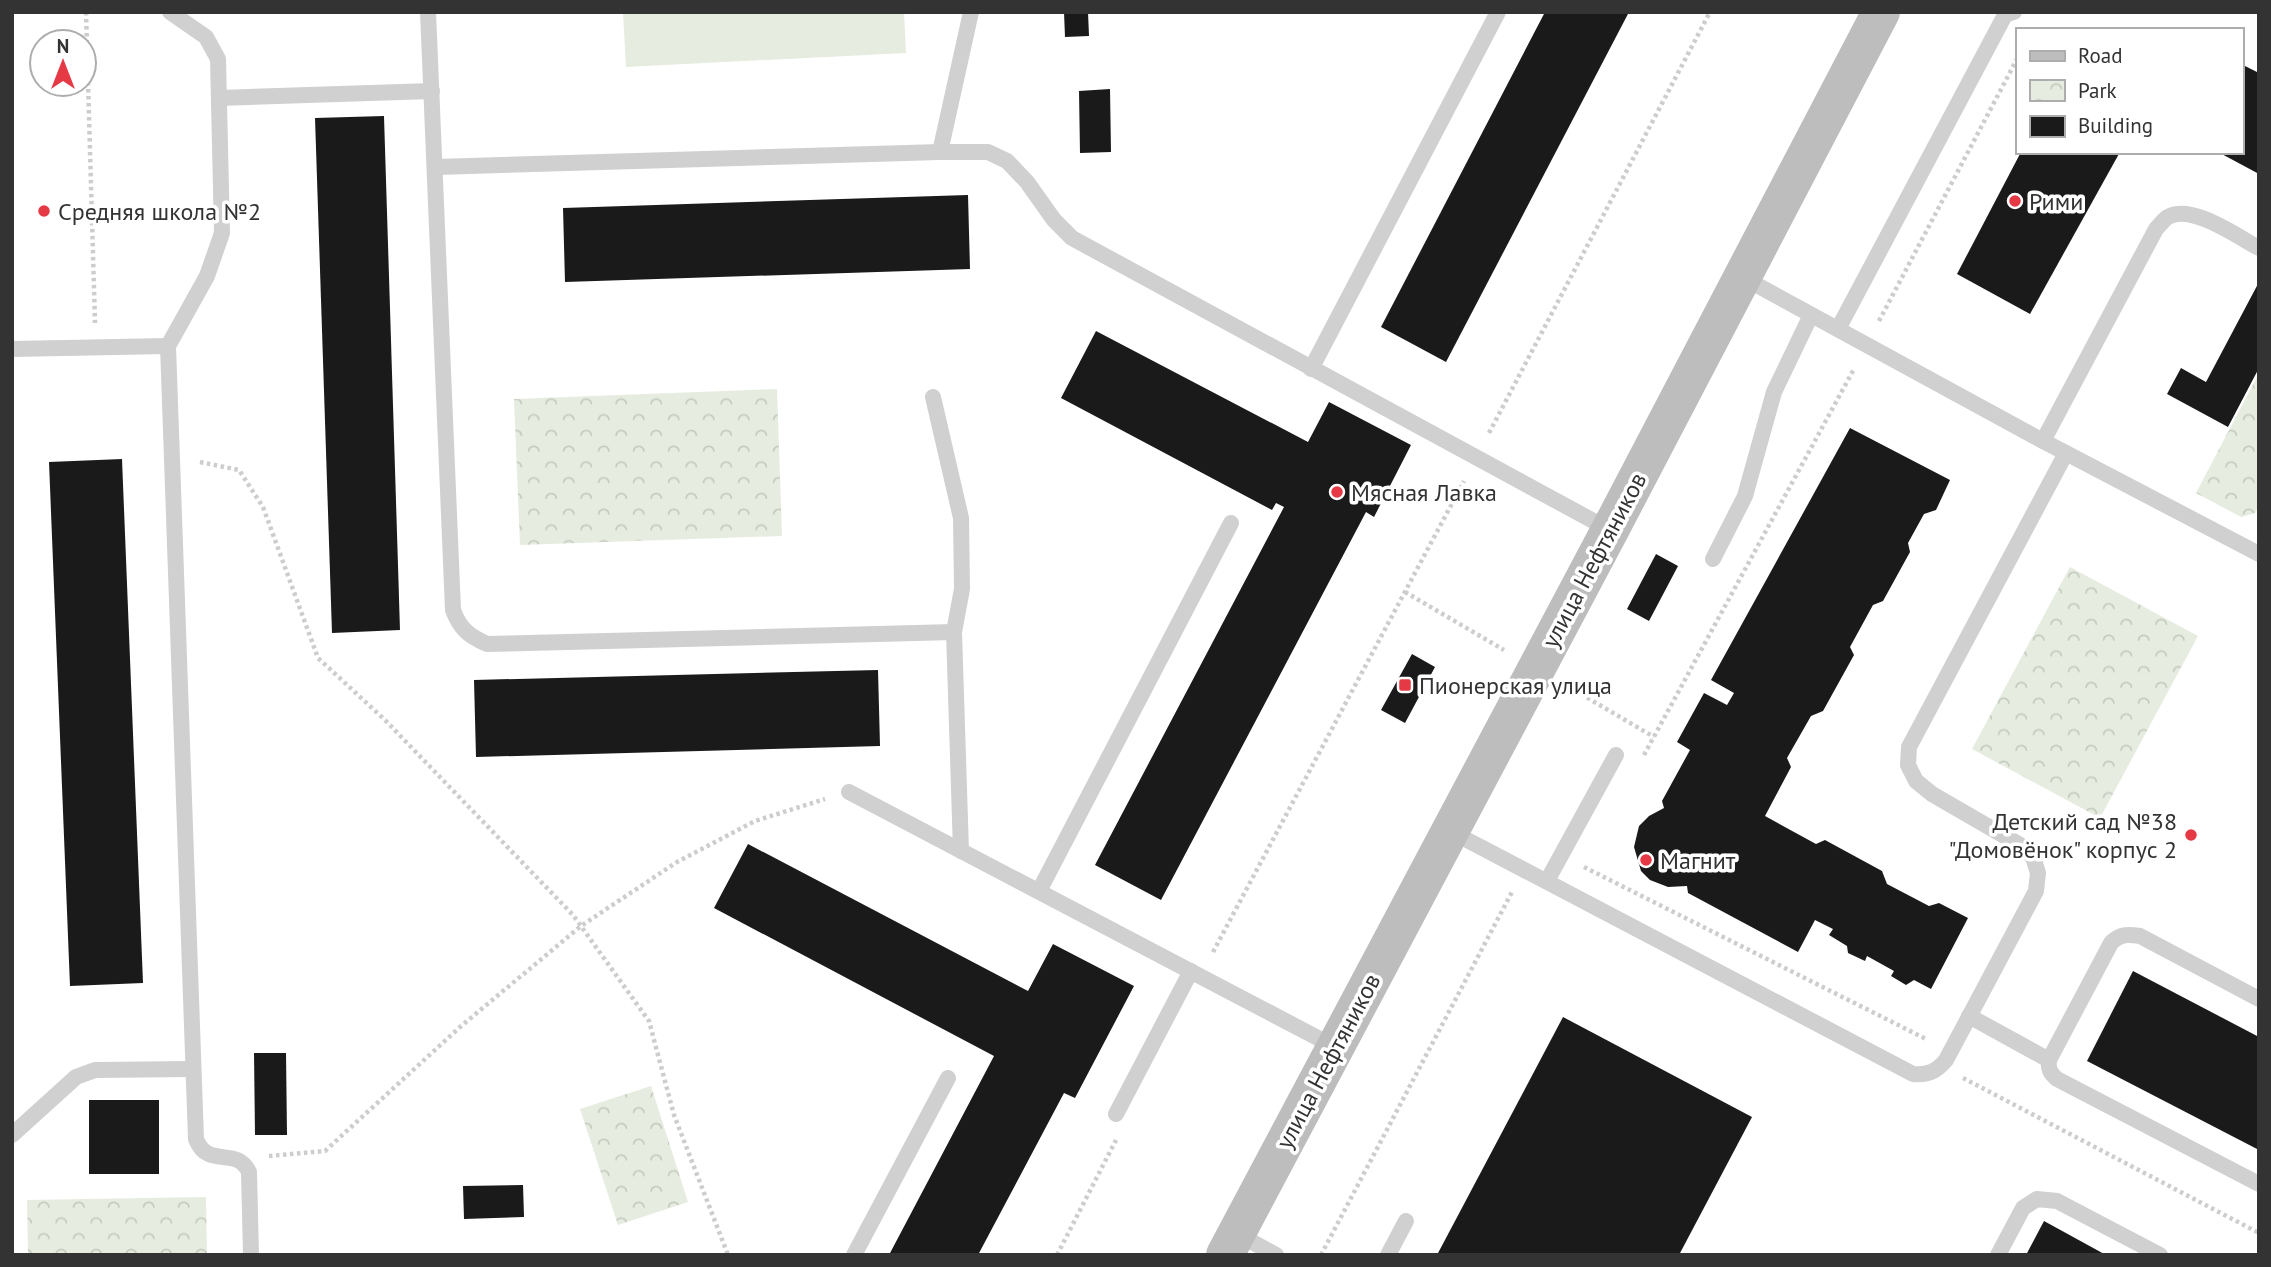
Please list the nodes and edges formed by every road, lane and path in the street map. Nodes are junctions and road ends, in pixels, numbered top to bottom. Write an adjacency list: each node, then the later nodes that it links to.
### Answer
1 (86, 12): 20 (path)
2 (170, 12): 11 (lane)
3 (428, 12): 10 (lane)
4 (971, 12): 12 (lane)
5 (1498, 12): 22 (lane)
6 (1710, 12): 27 (path)
7 (1881, 12): 15 (main road, улица Нефтяников)
8 (2014, 12): 17 (lane)
9 (2016, 61): 18 (path)
10 (432, 91): 11 (lane); 13 (lane)
11 (219, 98): 19 (lane)
12 (940, 152): 13 (lane); 22 (lane)
13 (436, 167): 32 (lane)
14 (2259, 248): 24 (lane)
15 (1742, 278): 16 (lane); 29 (main road, улица Нефтяников)
16 (1811, 315): 17 (lane); 31 (lane)
17 (1838, 329): 18 (lane)
18 (1867, 345): 24 (lane)
19 (168, 346): 20 (lane); 26 (lane)
20 (96, 348): 21 (lane)
21 (12, 349)
22 (1311, 369): 27 (lane)
23 (933, 397): 32 (lane)
24 (2043, 440): 25 (lane)
25 (2066, 453): 30 (lane); 42 (lane)
26 (172, 456): 39 (path); 45 (lane)
27 (1475, 459): 29 (lane); 40 (path)
28 (1231, 523): 38 (lane)
29 (1610, 530): 35 (main road, улица Нефтяников)
30 (2259, 554)
31 (1713, 559)
32 (954, 632): 36 (lane)
33 (1616, 755): 37 (lane)
34 (849, 792): 36 (lane); 39 (path)
35 (1450, 831): 37 (lane); 43 (main road, улица Нефтяников)
36 (961, 851): 38 (lane)
37 (1547, 881): 42 (lane)
38 (1039, 891): 40 (lane)
39 (581, 926): 50 (path); 55 (path)
40 (1196, 974): 43 (lane); 47 (lane)
41 (2259, 999): 44 (lane)
42 (1969, 1016): 44 (lane)
43 (1335, 1047): 53 (main road, улица Нефтяников)
44 (2049, 1060): 51 (lane)
45 (194, 1069): 49 (lane); 50 (lane)
46 (948, 1078): 56 (lane)
47 (1116, 1114)
48 (1119, 1134): 57 (path)
49 (12, 1135)
50 (239, 1159): 54 (lane)
51 (2259, 1184)
52 (1406, 1221): 59 (lane)
53 (1231, 1244): 58 (lane)
54 (251, 1255)
55 (728, 1255)
56 (854, 1255)
57 (1057, 1255)
58 (1276, 1255)
59 (1388, 1255)
60 (1998, 1255): 61 (lane)
61 (2160, 1255)

